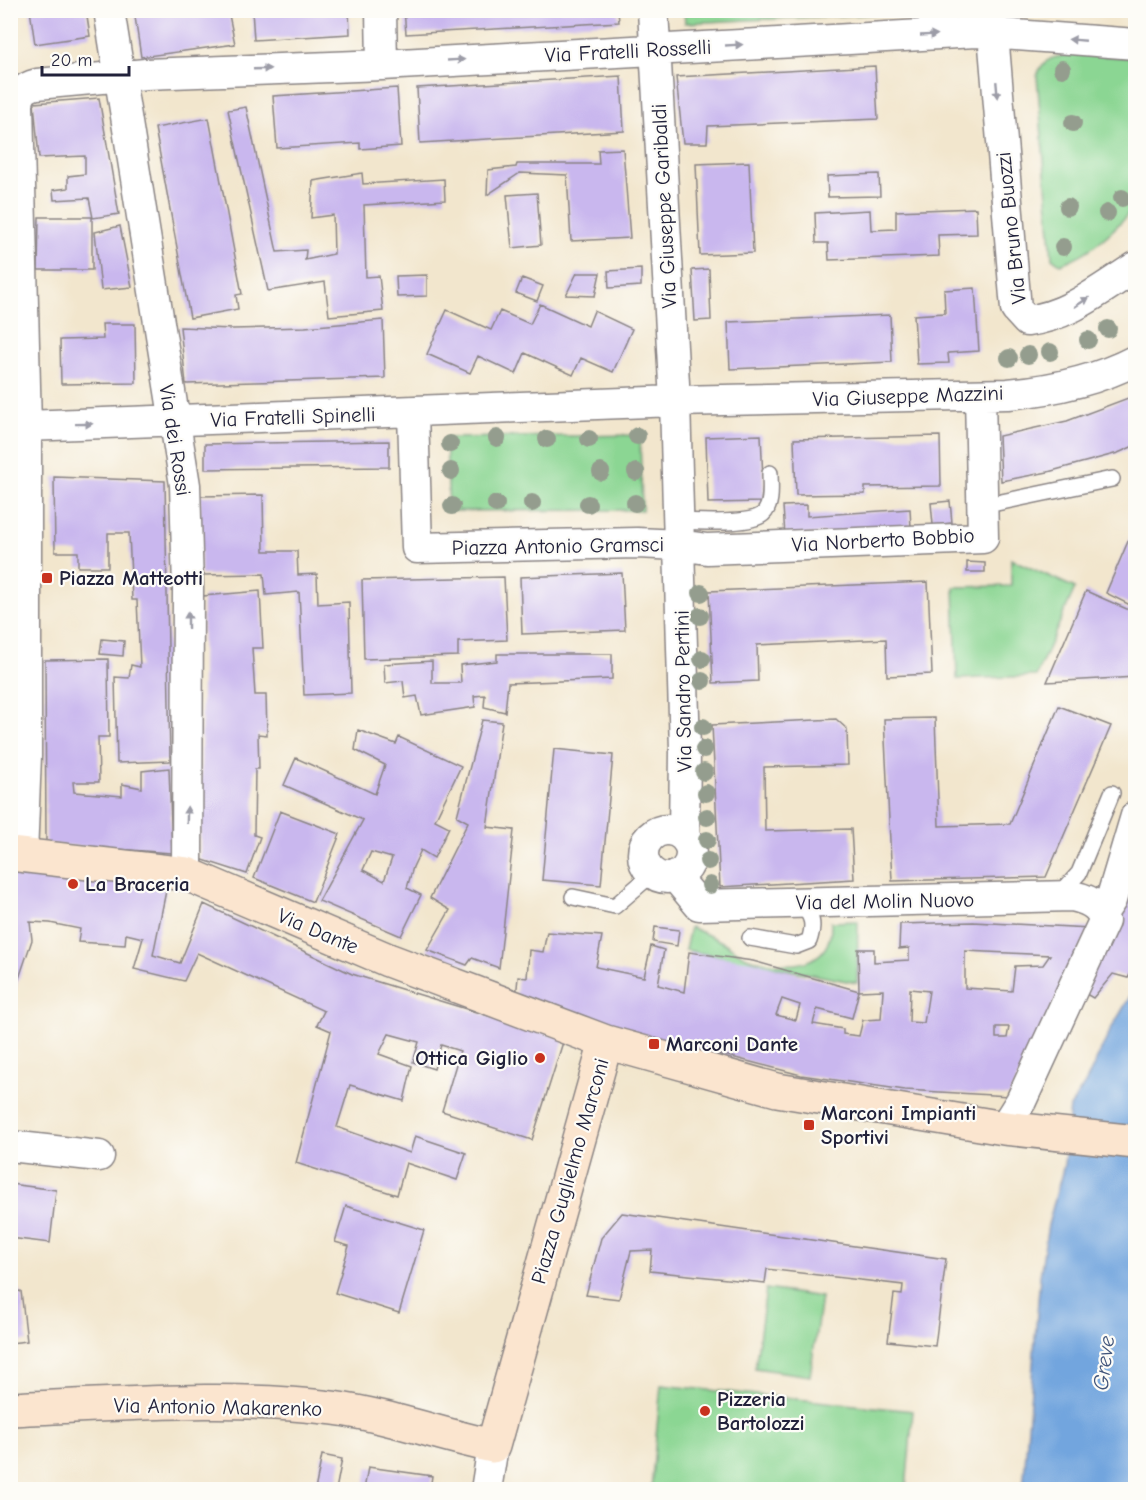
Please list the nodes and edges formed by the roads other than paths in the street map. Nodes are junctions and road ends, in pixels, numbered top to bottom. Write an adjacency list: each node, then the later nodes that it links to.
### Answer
1 (109, 10): 8 (street, Via dei Rossi)
2 (381, 10): 7 (street)
3 (653, 10): 6 (street, Via Giuseppe Garibaldi)
4 (992, 21): 5 (street, Via Fratelli Rosselli, one-way to 4); 6 (street, Via Fratelli Rosselli, one-way to 4); 10 (street, Via Bruno Buozzi, one-way to 10)
5 (1136, 44)
6 (655, 49): 7 (street, Via Fratelli Rosselli, one-way to 6); 13 (street, Via Giuseppe Garibaldi)
7 (382, 65): 8 (street, Via Fratelli Rosselli, one-way to 7)
8 (119, 76): 9 (street, Via Fratelli Rosselli); 15 (street, Via dei Rossi)
9 (16, 215): 16 (street)
10 (1136, 267)
11 (1136, 360): 12 (street, Via Giuseppe Mazzini)
12 (980, 395): 13 (street, Via Giuseppe Mazzini); 19 (street, Via Norberto Bobbio)
13 (675, 401): 14 (street); 20 (street, Piazza Antonio Gramsci)
14 (412, 413): 15 (street, Via Fratelli Spinelli); 20 (street, Piazza Antonio Gramsci)
15 (172, 421): 16 (street, Via Fratelli Spinelli, one-way to 15); 25 (street, Via dei Rossi, one-way to 15)
16 (26, 426): 24 (street)
17 (770, 473): 20 (lane)
18 (1112, 478): 19 (lane)
19 (982, 506): 20 (street, Via Norberto Bobbio)
20 (678, 533): 23 (street, Via Sandro Pertini)
21 (1112, 793): 27 (lane)
22 (1136, 816): 30 (street)
23 (684, 836): 26 (street, Via Sandro Pertini); 26 (street)
24 (16, 854): 25 (main road, Via Dante)
25 (187, 874): 32 (main road, Via Dante)
26 (664, 874): 28 (lane); 29 (street, Via del Molin Nuovo)
27 (1057, 896): 29 (street, Via del Molin Nuovo); 30 (street, Via del Molin Nuovo)
28 (573, 897)
29 (800, 903): 31 (lane)
30 (1103, 912): 33 (street)
31 (750, 938)
32 (606, 1042): 33 (main road, Piazza Guglielmo Marconi); 38 (main road, Piazza Guglielmo Marconi)
33 (1004, 1128): 34 (main road, Piazza Guglielmo Marconi)
34 (1136, 1142)
35 (10, 1146): 36 (street)
36 (99, 1156)
37 (10, 1409): 38 (main road, Via Antonio Makarenko)
38 (493, 1446): 39 (street)
39 (486, 1490)

